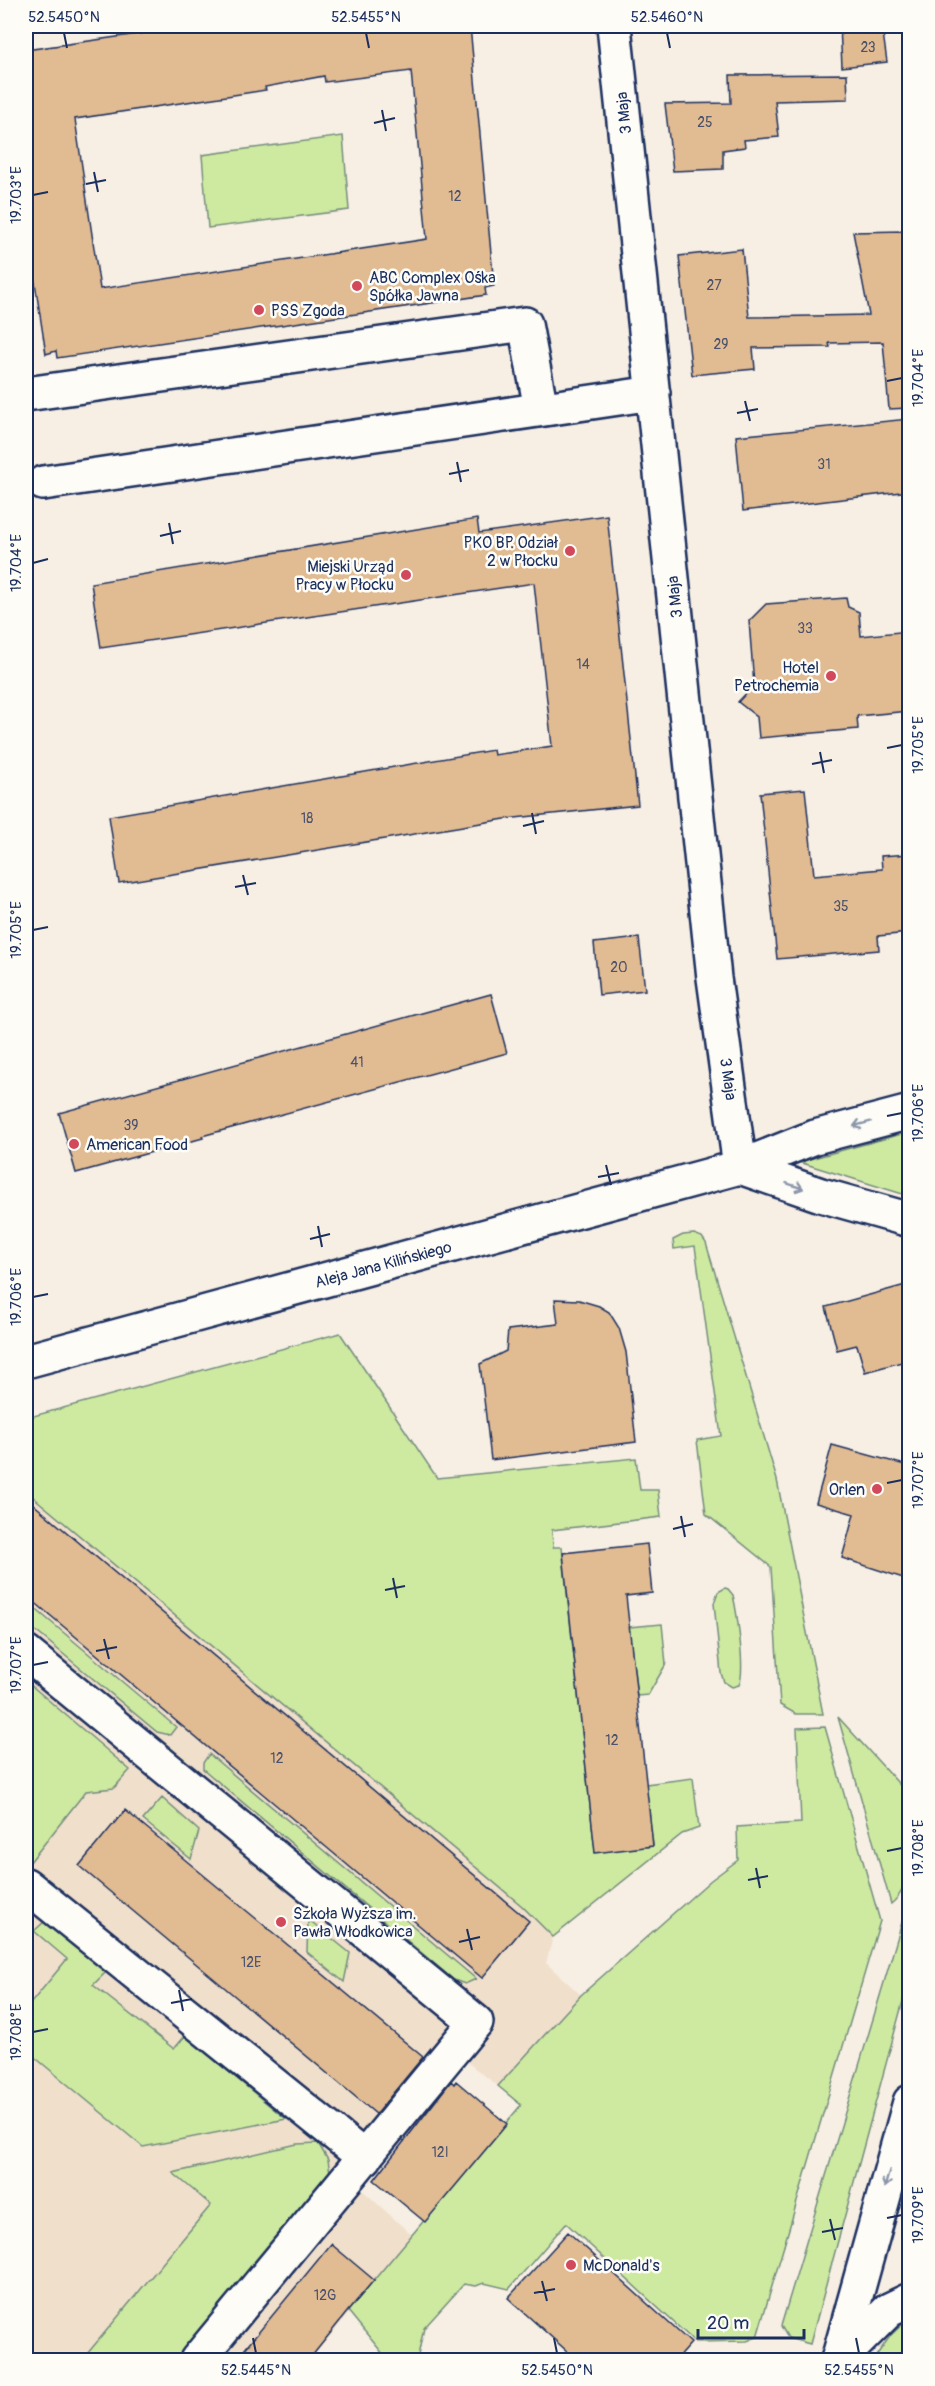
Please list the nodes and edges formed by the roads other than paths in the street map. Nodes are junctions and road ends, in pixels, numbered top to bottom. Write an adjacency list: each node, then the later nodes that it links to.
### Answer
1 (614, 26): 2 (street, 3 Maja)
2 (653, 393): 4 (street); 7 (street, 3 Maja)
3 (26, 394): 4 (street)
4 (541, 409): 5 (street)
5 (42, 483)
6 (909, 1112): 7 (street, Aleja Jana Kilińskiego, one-way to 7)
7 (740, 1167): 8 (street, one-way to 8); 9 (street, Aleja Jana Kilińskiego)
8 (909, 1220)
9 (26, 1361)
10 (26, 1653): 13 (street)
11 (26, 1885): 13 (street)
12 (909, 2102): 16 (street, one-way to 16)
13 (365, 2158): 15 (street)
14 (909, 2300): 16 (street)
15 (197, 2361)
16 (838, 2361)

